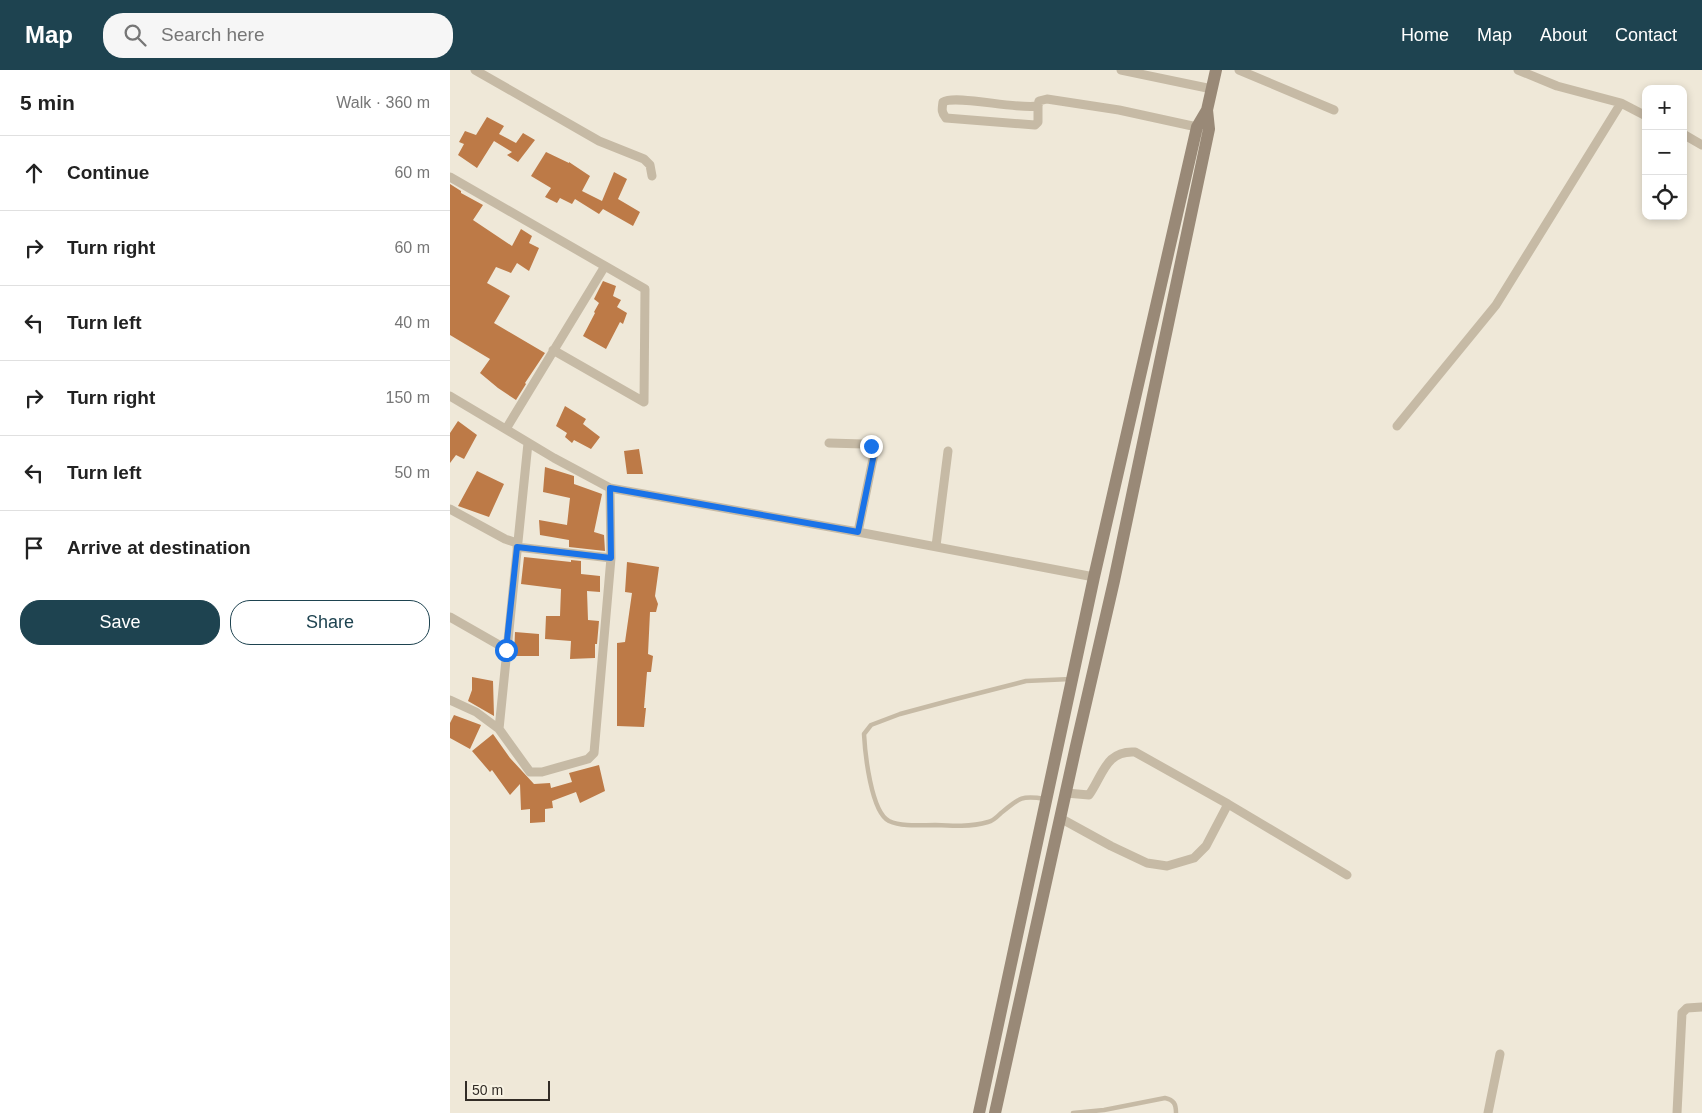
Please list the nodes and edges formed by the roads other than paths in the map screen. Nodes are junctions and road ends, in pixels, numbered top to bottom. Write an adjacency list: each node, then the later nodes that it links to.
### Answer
1 (475, 70): 15 (street)
2 (1121, 70): 6 (street)
3 (1216, 70): 6 (main road)
4 (1239, 70): 10 (street)
5 (1518, 70): 7 (street)
6 (1212, 89): 9 (main road)
7 (1620, 103): 11 (street); 20 (street)
8 (1038, 106): 8 (street); 12 (street)
9 (1207, 110): 12 (main road); 37 (main road)
10 (1334, 110)
11 (1642, 114)
12 (1197, 127): 31 (main road)
13 (1687, 136): 14 (street)
14 (1702, 145)
15 (652, 176)
16 (450, 177): 17 (street)
17 (605, 266): 18 (street); 18 (street)
18 (553, 350): 21 (street)
19 (450, 396): 21 (street)
20 (1397, 426)
21 (506, 429): 22 (street)
22 (528, 442): 25 (street); 28 (street)
23 (829, 443): 27 (street)
24 (948, 450): 29 (street)
25 (610, 488): 27 (street); 30 (street)
26 (450, 509): 28 (street)
27 (858, 532): 29 (street)
28 (517, 545): 30 (street); 33 (street)
29 (936, 546): 31 (street)
30 (611, 558): 36 (street)
31 (1094, 577): 34 (main road)
32 (450, 617): 33 (street)
33 (506, 650): 36 (street)
34 (1072, 679): 38 (main road); 38 (lane)
35 (450, 700): 36 (street)
36 (499, 729)
37 (1066, 793): 39 (street); 40 (main road)
38 (1046, 799): 44 (main road)
39 (1228, 804): 40 (street); 41 (street)
40 (1060, 818): 45 (main road)
41 (1347, 875)
42 (1702, 1007): 49 (street)
43 (1500, 1054): 48 (street)
44 (979, 1113)
45 (995, 1113)
46 (1073, 1113): 47 (lane)
47 (1176, 1113)
48 (1488, 1113)
49 (1677, 1113)

